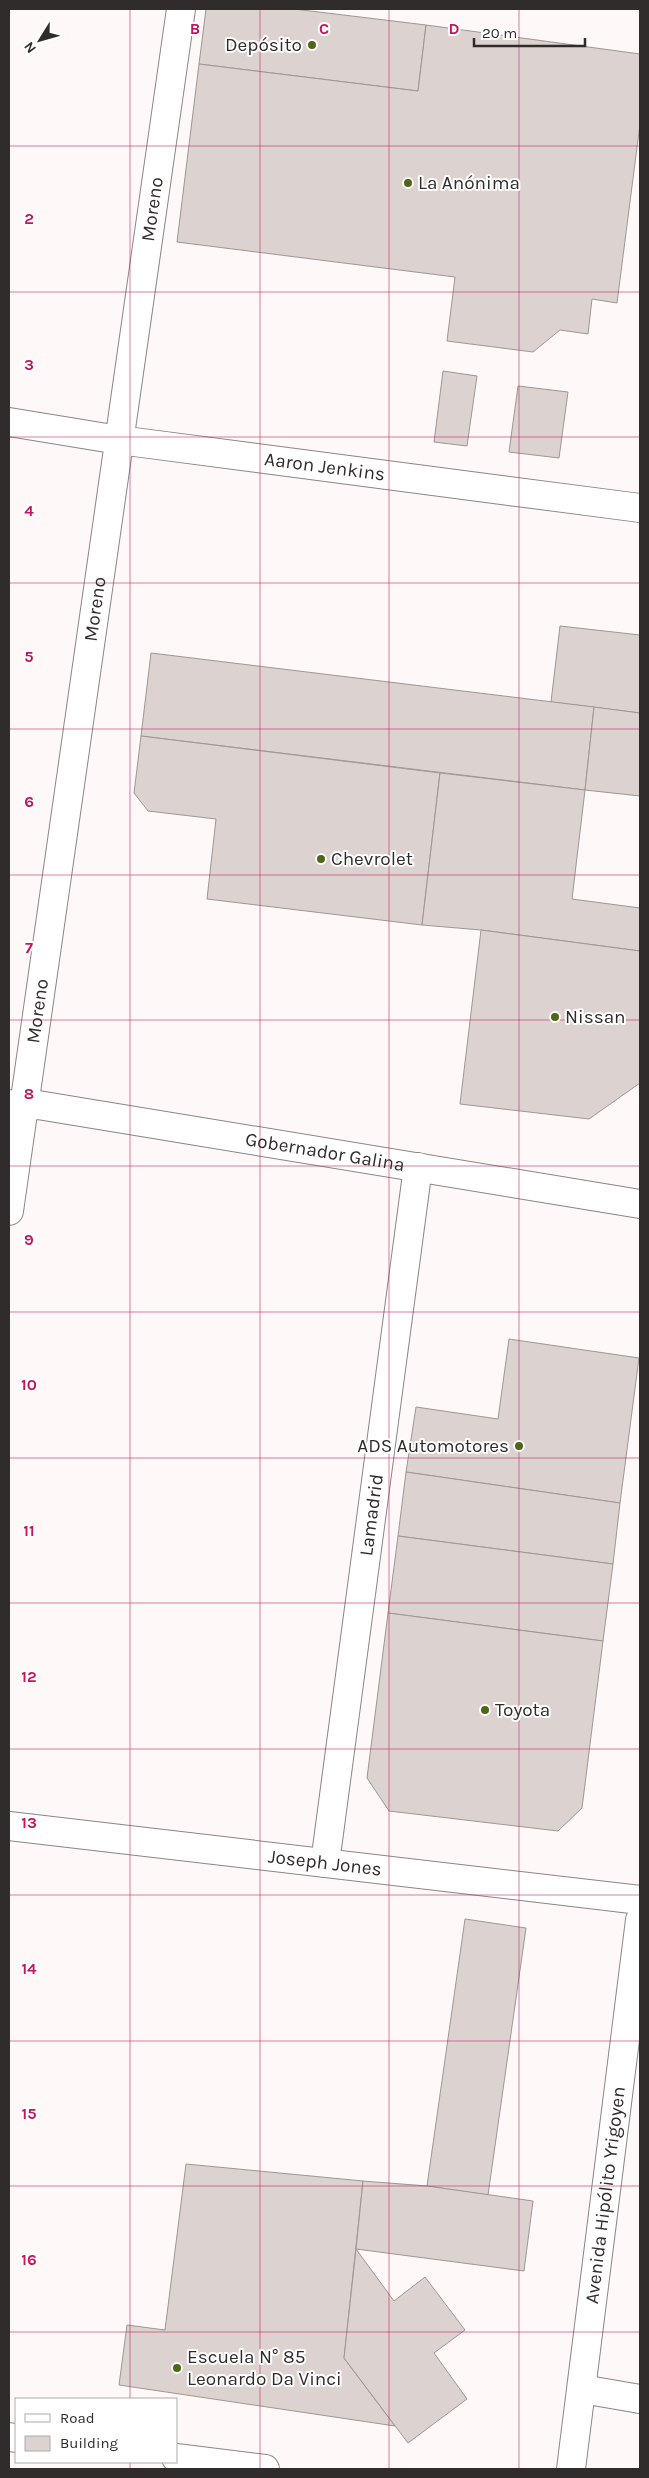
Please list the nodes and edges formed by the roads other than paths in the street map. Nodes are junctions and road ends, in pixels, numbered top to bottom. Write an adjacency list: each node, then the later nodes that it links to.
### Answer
1 (181, 9): 3 (street, Moreno)
2 (9, 422): 3 (street, Aaron Jenkins)
3 (119, 440): 4 (street, Aaron Jenkins); 5 (street, Moreno)
4 (640, 508)
5 (16, 1105): 6 (street, Gobernador Galina); 8 (street, Moreno)
6 (418, 1167): 7 (street, Gobernador Galina); 10 (street, Lamadrid)
7 (640, 1204)
8 (9, 1210)
9 (9, 1826): 10 (street, Joseph Jones)
10 (326, 1863): 11 (street, Joseph Jones)
11 (640, 1900)
12 (640, 1920): 13 (street, Avenida Hipólito Yrigoyen)
13 (582, 2389): 14 (street); 17 (street, Avenida Hipólito Yrigoyen)
14 (640, 2399)
15 (182, 2462): 16 (street)
16 (265, 2469)
17 (571, 2469)

